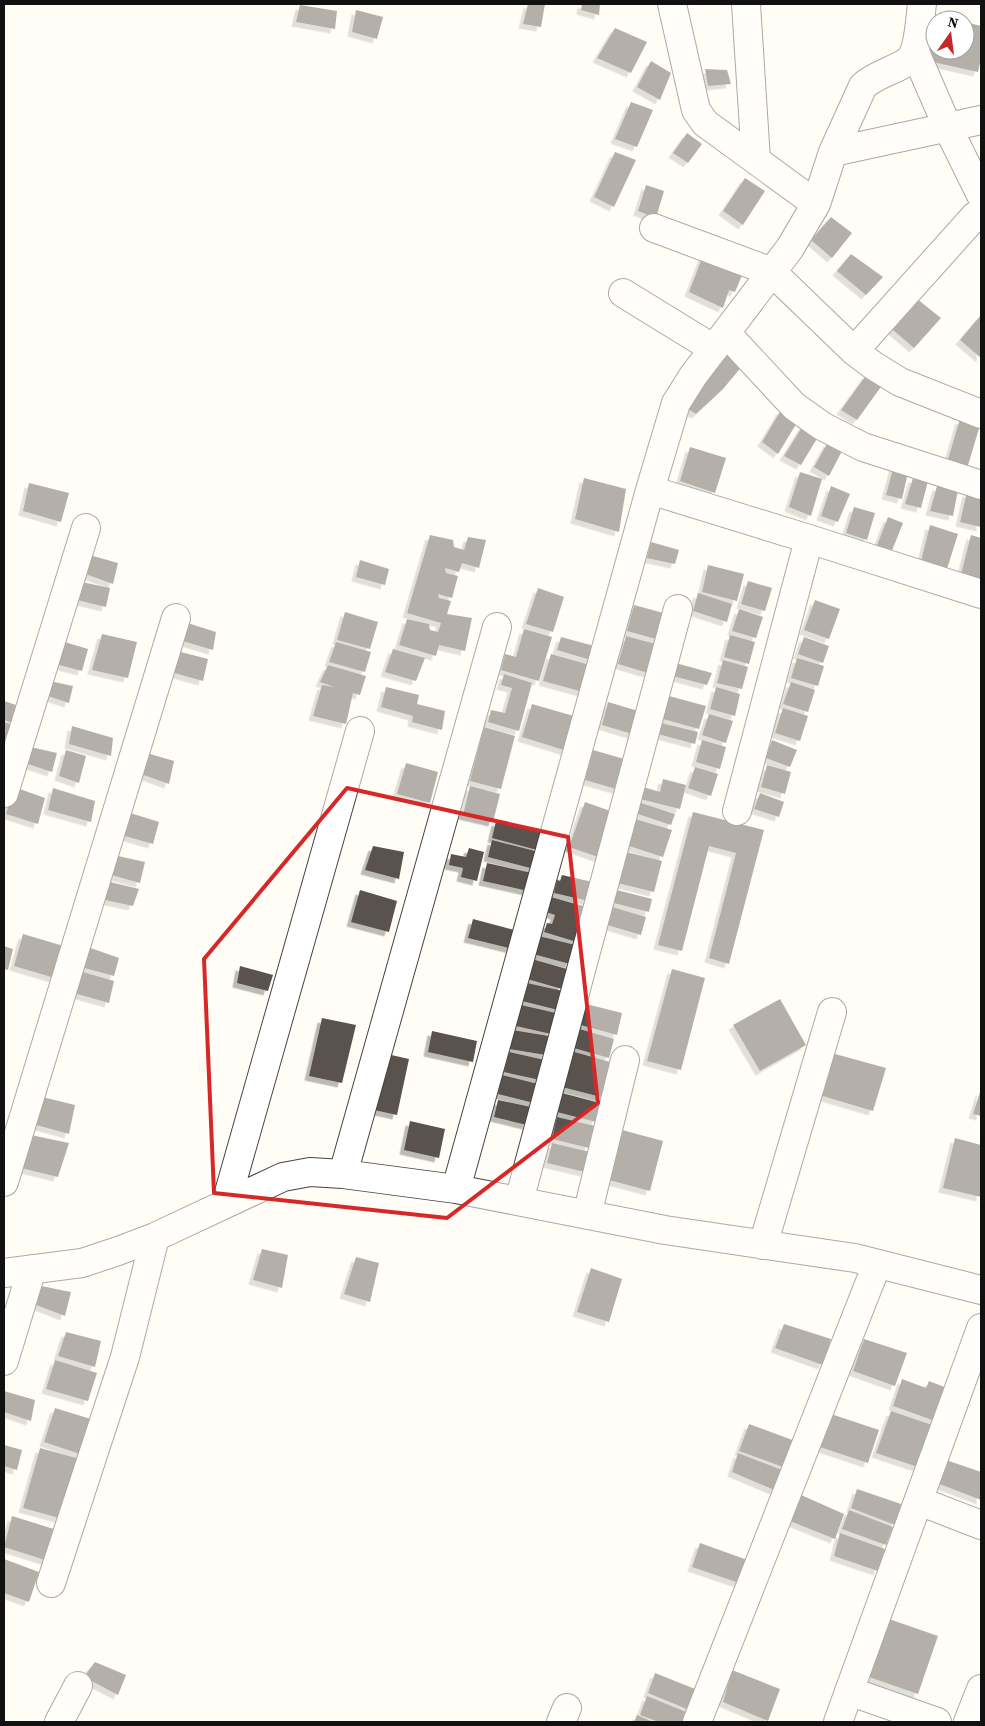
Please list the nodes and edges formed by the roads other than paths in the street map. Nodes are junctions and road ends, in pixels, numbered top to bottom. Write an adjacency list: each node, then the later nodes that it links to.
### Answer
1 (672, 4): 8 (street)
2 (746, 4): 8 (street)
3 (922, 4): 4 (street)
4 (914, 52): 6 (street); 7 (street)
5 (981, 120): 6 (street)
6 (948, 128): 7 (street); 9 (street)
7 (833, 152): 10 (street)
8 (756, 160): 10 (street)
9 (981, 195)
10 (816, 204): 13 (street)
11 (981, 213): 16 (street)
12 (654, 228): 13 (street)
13 (772, 272): 15 (street); 16 (street)
14 (623, 292): 15 (street)
15 (720, 341): 18 (street); 19 (street)
16 (854, 351): 17 (street)
17 (976, 402)
18 (981, 485)
19 (650, 490): 21 (street); 33 (street)
20 (86, 528): 27 (street)
21 (810, 539): 22 (street); 28 (street)
22 (981, 594)
23 (678, 609): 34 (street)
24 (176, 618): 32 (street)
25 (497, 628): 31 (street)
26 (360, 731): 35 (street)
27 (4, 793)
28 (737, 811)
29 (832, 1012): 38 (street)
30 (625, 1060): 36 (street)
31 (343, 1174): 33 (street); 35 (street)
32 (4, 1182)
33 (456, 1189): 34 (street)
34 (519, 1201): 36 (street)
35 (226, 1204): 37 (street)
36 (588, 1215): 38 (street)
37 (155, 1236): 40 (street); 47 (street)
38 (763, 1245): 39 (street)
39 (877, 1264): 42 (street); 52 (street)
40 (32, 1270): 41 (street); 44 (street)
41 (4, 1273)
42 (981, 1290)
43 (981, 1328): 45 (street)
44 (4, 1361)
45 (918, 1501): 46 (street); 50 (street)
46 (981, 1525)
47 (51, 1582)
48 (78, 1686): 51 (street)
49 (981, 1688): 55 (street)
50 (850, 1691): 53 (street); 54 (street)
51 (59, 1722)
52 (697, 1722)
53 (838, 1722)
54 (937, 1722)
55 (968, 1722)

